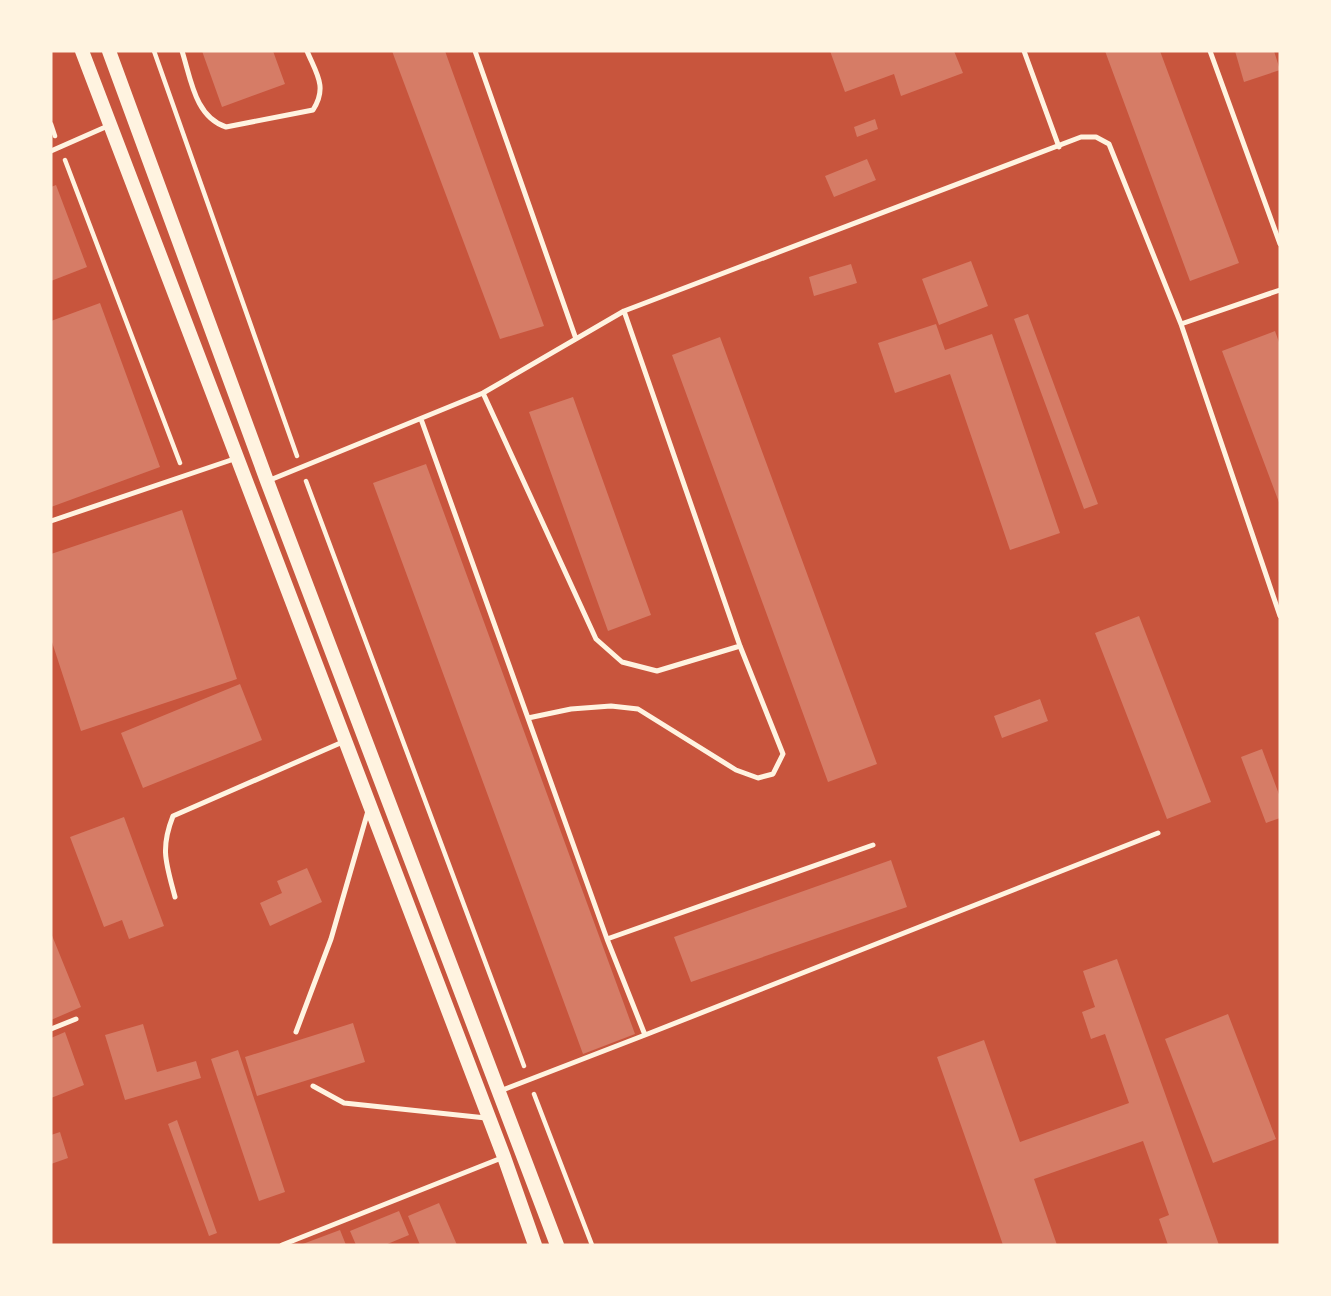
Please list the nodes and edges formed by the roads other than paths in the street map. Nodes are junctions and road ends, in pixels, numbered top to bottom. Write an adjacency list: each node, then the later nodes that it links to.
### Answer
1 (82, 51): 8 (main road)
2 (110, 51): 19 (main road)
3 (182, 51): 4 (lane)
4 (307, 51)
5 (475, 51): 15 (lane)
6 (1024, 51): 9 (lane)
7 (1210, 51): 11 (lane)
8 (110, 125): 10 (lane); 18 (main road)
9 (1059, 147): 13 (lane); 14 (lane)
10 (51, 151)
11 (1280, 244)
12 (1280, 290): 14 (lane)
13 (624, 311): 15 (lane); 22 (lane)
14 (1181, 324): 21 (lane)
15 (576, 339): 16 (lane)
16 (483, 393): 17 (lane); 22 (lane)
17 (421, 419): 19 (lane); 23 (lane)
18 (237, 458): 20 (lane); 24 (main road)
19 (267, 481): 35 (main road)
20 (51, 521)
21 (1280, 616)
22 (740, 646): 23 (lane)
23 (528, 718): 29 (lane)
24 (345, 741): 25 (main road); 28 (lane)
25 (370, 805): 32 (lane); 36 (main road)
26 (1157, 834): 33 (lane)
27 (873, 845): 29 (lane)
28 (175, 897)
29 (607, 939): 33 (lane)
30 (76, 1019): 31 (lane)
31 (51, 1028)
32 (296, 1032)
33 (645, 1035): 35 (lane)
34 (313, 1086): 36 (lane)
35 (500, 1091): 40 (main road)
36 (489, 1118): 37 (main road)
37 (504, 1157): 38 (lane); 39 (main road)
38 (282, 1245)
39 (536, 1245)
40 (557, 1245)

